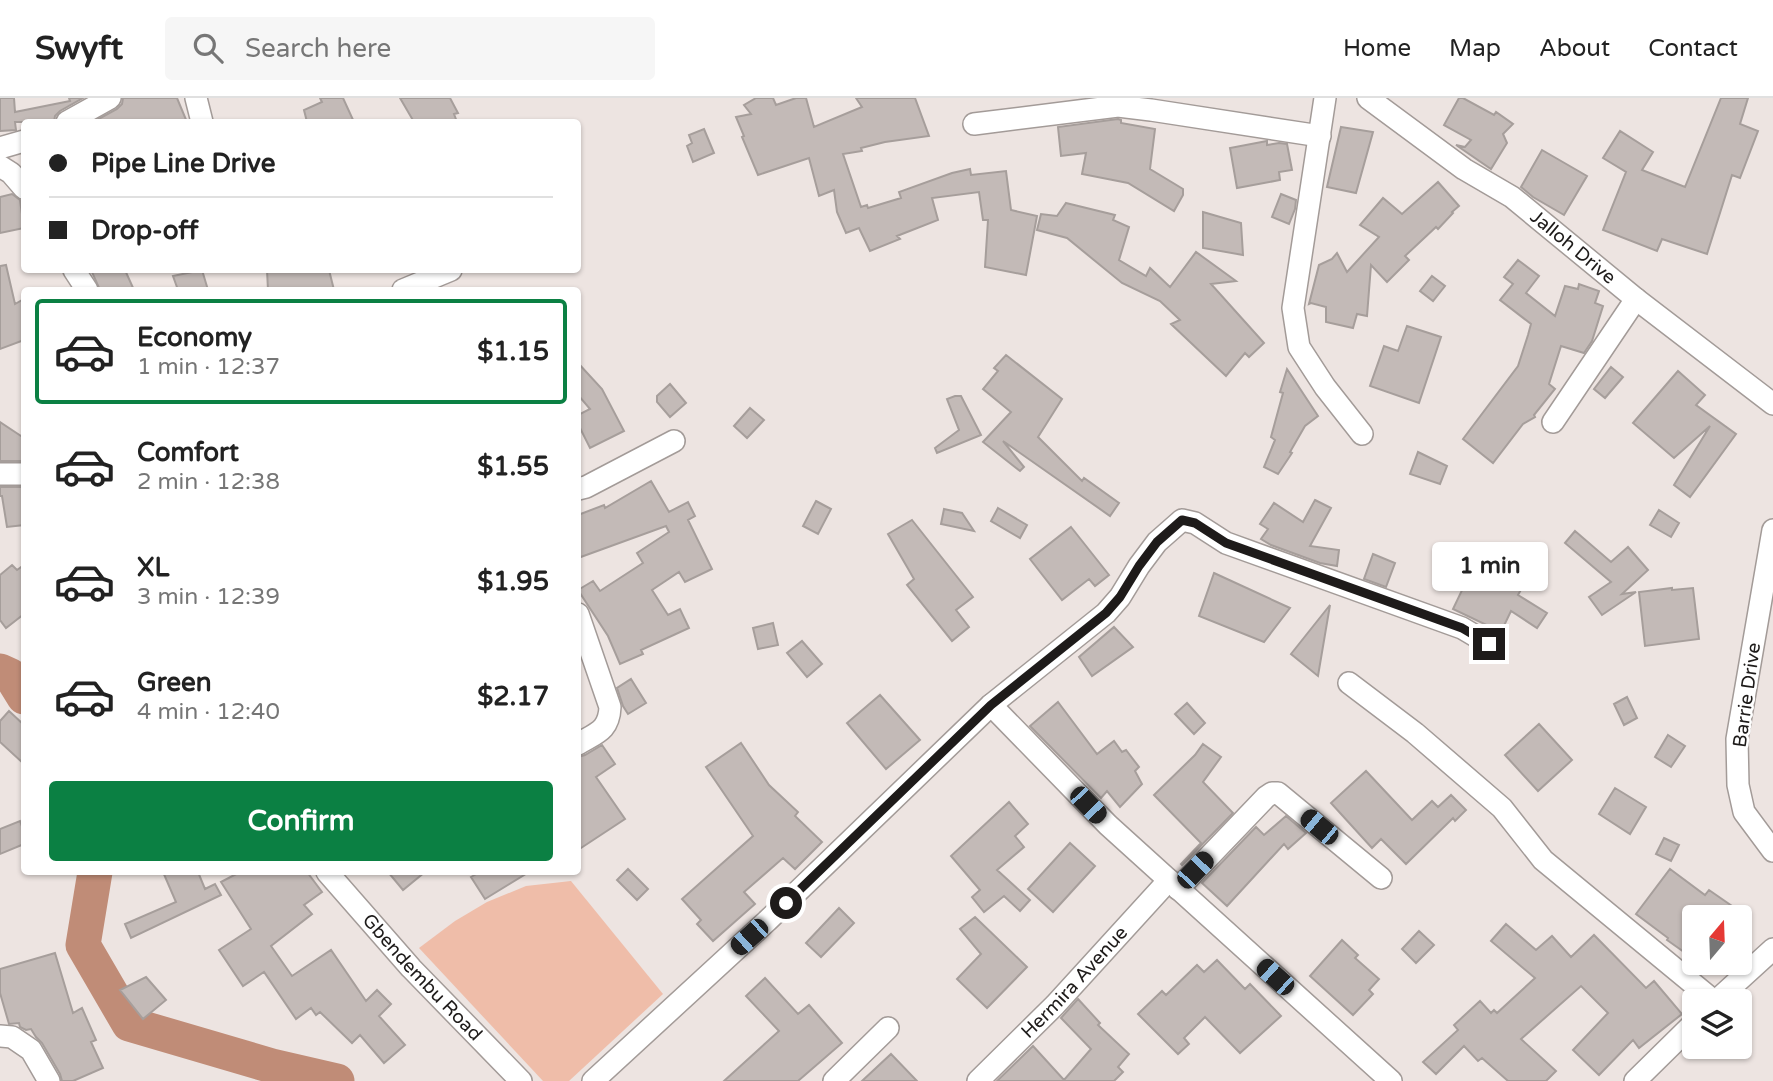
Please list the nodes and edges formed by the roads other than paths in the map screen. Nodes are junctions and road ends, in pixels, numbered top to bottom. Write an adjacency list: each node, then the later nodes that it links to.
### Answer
1 (110, 98): 5 (street)
2 (196, 98): 6 (street)
3 (1325, 98): 8 (street)
4 (1368, 98): 15 (street, Jalloh Drive)
5 (72, 119)
6 (201, 119)
7 (974, 124): 8 (street)
8 (1320, 136): 18 (street)
9 (21, 142): 10 (street)
10 (0, 148)
11 (0, 166): 12 (street)
12 (21, 185)
13 (444, 273): 14 (street)
14 (410, 287)
15 (1636, 299): 16 (street, Jalloh Drive); 17 (street)
16 (1773, 404)
17 (1553, 422)
18 (1362, 434)
19 (674, 441): 22 (street)
20 (0, 474): 21 (street)
21 (21, 474)
22 (581, 488)
23 (1773, 530): 29 (street, Barrie Drive)
24 (581, 623): 28 (street)
25 (1489, 644): 27 (street)
26 (1349, 683): 34 (street)
27 (991, 705): 32 (street); 41 (street)
28 (581, 742)
29 (1773, 851)
30 (330, 875): 40 (street, Gbendembu Road)
31 (1381, 878): 32 (street, Hermira Avenue)
32 (1173, 884): 43 (street, Hermira Avenue); 44 (street)
33 (1773, 949): 35 (street)
34 (1700, 989)
35 (1728, 989)
36 (888, 1028): 42 (street)
37 (1682, 1035): 45 (street)
38 (0, 1037): 39 (street)
39 (49, 1081)
40 (521, 1081)
41 (593, 1081)
42 (834, 1081)
43 (978, 1081)
44 (1391, 1081)
45 (1635, 1081)

